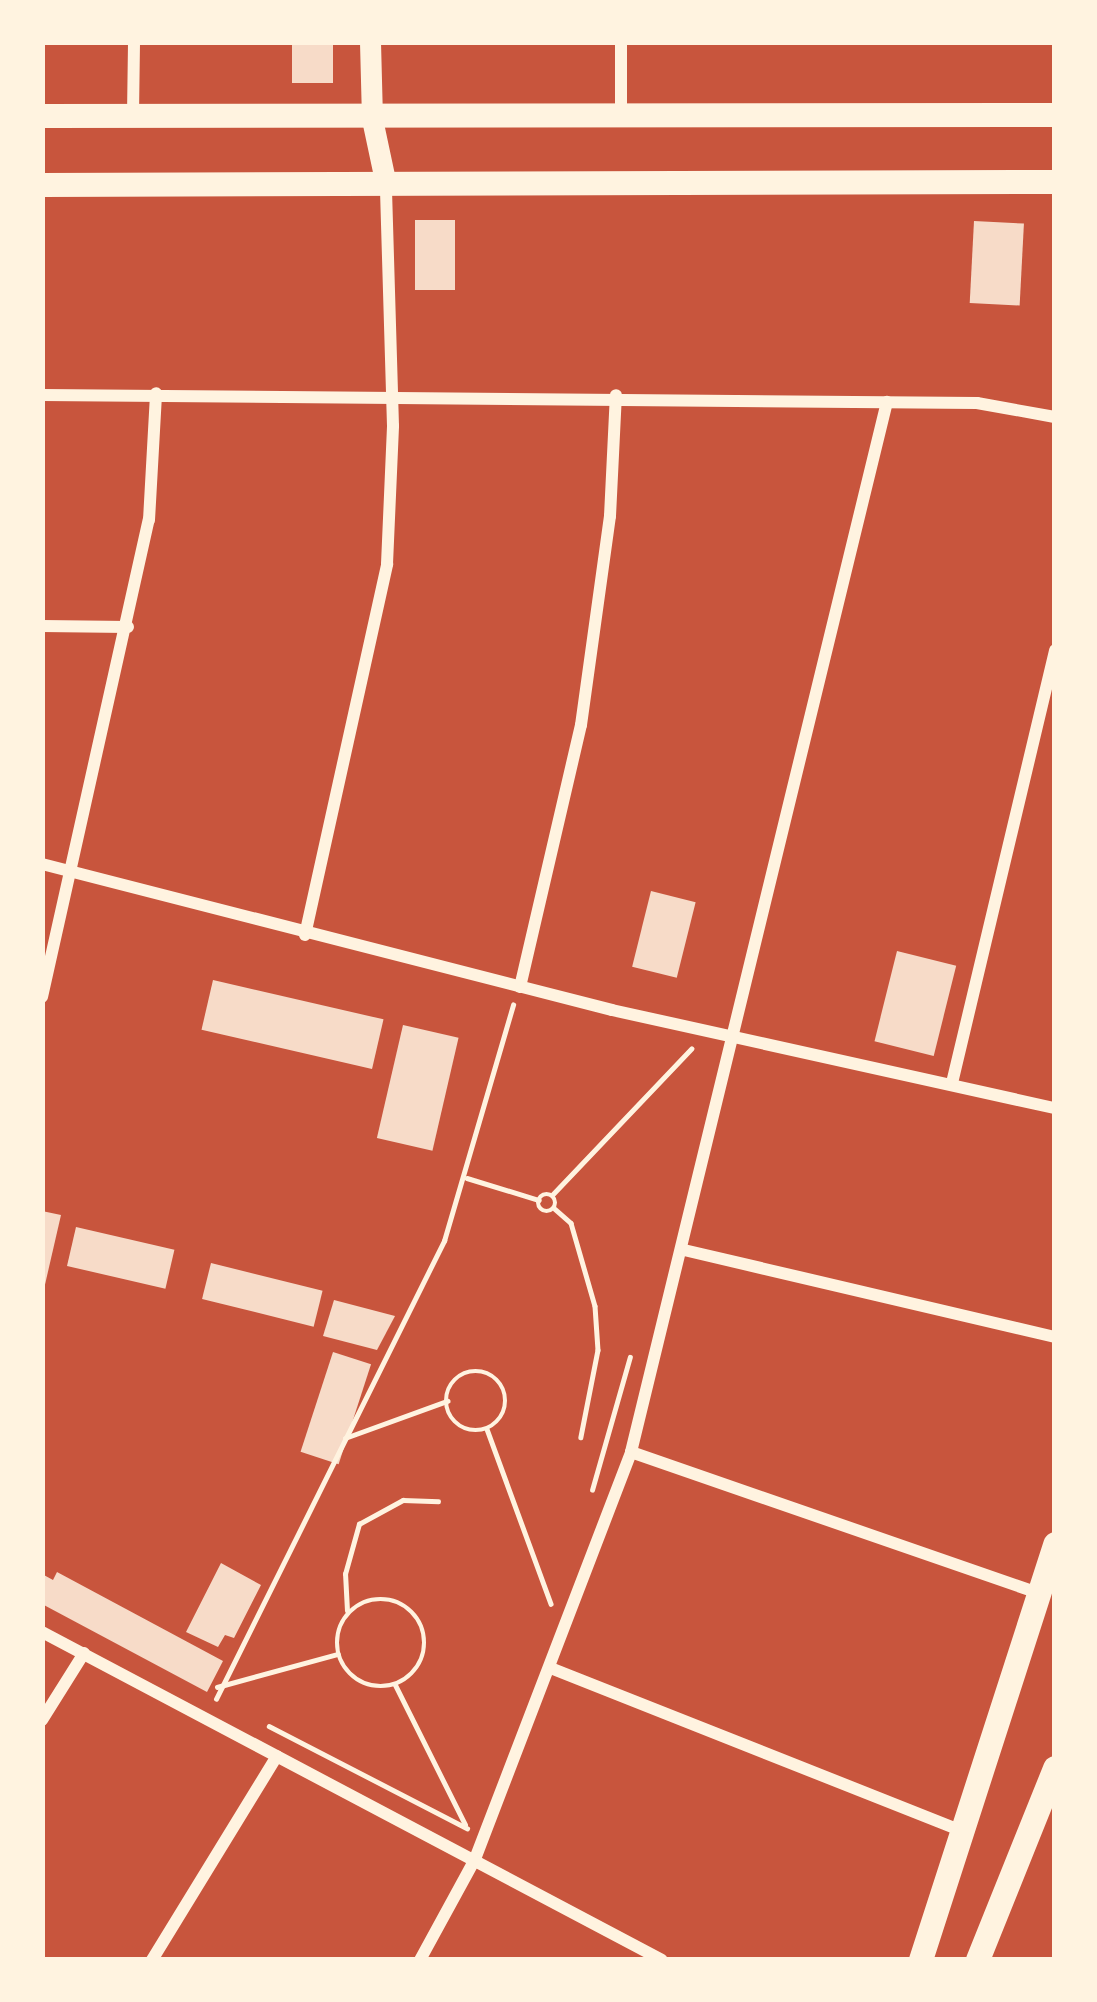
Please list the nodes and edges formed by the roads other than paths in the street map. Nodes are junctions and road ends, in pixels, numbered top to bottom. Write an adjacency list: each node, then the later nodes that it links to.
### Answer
1 (134, 42): 6 (street)
2 (370, 42): 7 (street)
3 (621, 42): 8 (street)
4 (1055, 115): 8 (main road)
5 (42, 116): 6 (main road)
6 (133, 116): 7 (main road)
7 (371, 118): 8 (main road); 11 (street)
8 (621, 118)
9 (1055, 182): 11 (main road)
10 (42, 185): 11 (main road)
11 (386, 185): 14 (street)
12 (156, 393): 13 (street); 14 (street); 19 (street)
13 (42, 394)
14 (393, 394): 15 (street); 23 (street)
15 (616, 395): 16 (street); 24 (street)
16 (887, 402): 17 (street); 26 (street)
17 (1055, 417)
18 (42, 626): 19 (street)
19 (128, 627): 22 (street)
20 (1055, 650): 27 (street)
21 (42, 865): 22 (street)
22 (70, 872): 23 (street); 25 (street)
23 (305, 935): 24 (street)
24 (520, 987): 26 (street)
25 (42, 997)
26 (740, 1033): 27 (street); 29 (street)
27 (952, 1083): 28 (street)
28 (1055, 1108)
29 (684, 1250): 30 (street); 31 (street)
30 (1055, 1337)
31 (631, 1452): 33 (street); 36 (street)
32 (1055, 1544): 33 (main road)
33 (1041, 1594): 41 (main road)
34 (42, 1632): 35 (street)
35 (84, 1653): 37 (street); 38 (street)
36 (554, 1670): 41 (street); 42 (street)
37 (42, 1720)
38 (278, 1756): 42 (street); 43 (street)
39 (1055, 1768): 40 (main road)
40 (1050, 1802): 47 (main road)
41 (965, 1833): 46 (main road)
42 (475, 1859): 44 (street); 45 (street)
43 (152, 1960)
44 (420, 1960)
45 (662, 1960)
46 (921, 1960)
47 (978, 1960)

